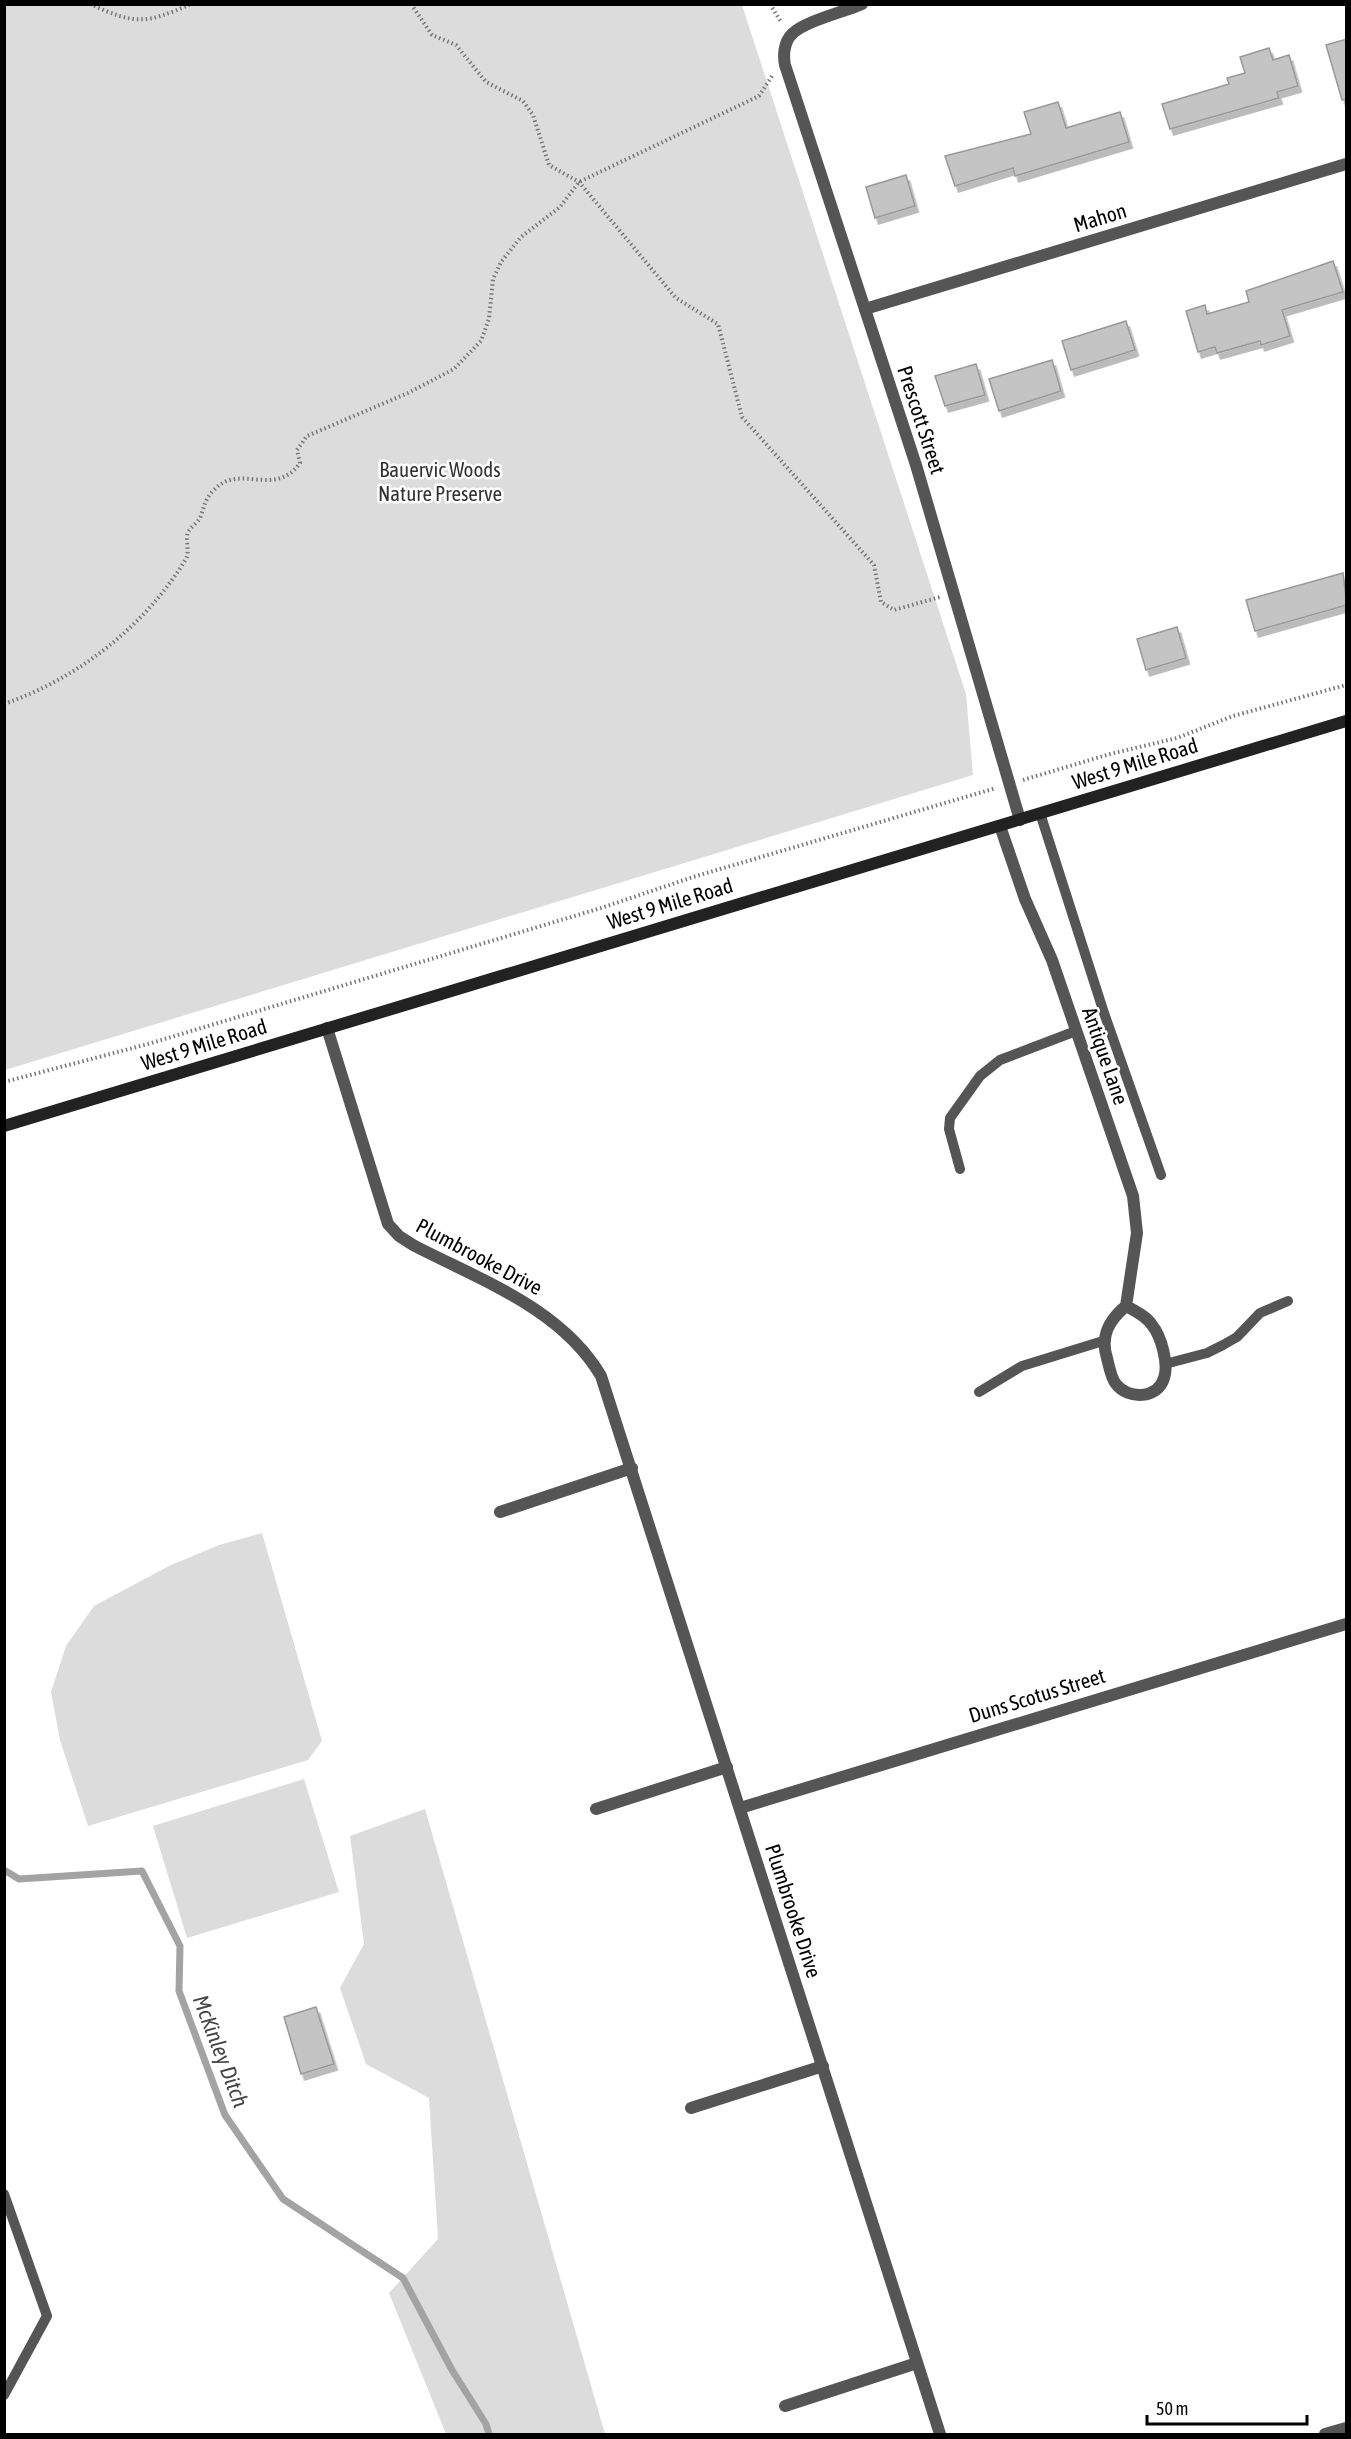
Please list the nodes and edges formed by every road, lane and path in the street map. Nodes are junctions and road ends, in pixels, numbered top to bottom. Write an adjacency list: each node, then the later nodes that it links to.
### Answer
1 (90, 4): 2 (path)
2 (191, 4)
3 (411, 4): 7 (path)
4 (862, 4): 5 (street, Prescott Street)
5 (785, 65): 7 (path); 8 (street, Prescott Street)
6 (1347, 164): 8 (street, Mahon)
7 (579, 182): 9 (path); 11 (path)
8 (865, 309): 9 (street, Prescott Street)
9 (955, 592): 16 (street, Prescott Street)
10 (1347, 685): 13 (path)
11 (4, 704)
12 (1347, 721): 15 (main road, West 9 Mile Road)
13 (1032, 778)
14 (987, 790): 20 (path)
15 (1040, 813): 16 (main road, West 9 Mile Road); 23 (lane)
16 (1020, 820): 17 (main road, West 9 Mile Road)
17 (1000, 826): 18 (main road, West 9 Mile Road); 19 (street, Antique Lane)
18 (327, 1028): 21 (main road, West 9 Mile Road); 29 (street, Plumbrooke Drive)
19 (1076, 1031): 22 (lane); 25 (street, Antique Lane)
20 (4, 1082)
21 (4, 1126)
22 (960, 1169)
23 (1161, 1175)
24 (1288, 1301): 27 (lane)
25 (1126, 1306): 26 (street, Antique Lane); 27 (street)
26 (1103, 1341): 27 (street); 28 (lane)
27 (1165, 1364)
28 (979, 1392)
29 (632, 1468): 30 (street); 32 (street, Plumbrooke Drive)
30 (500, 1512)
31 (1347, 1624): 33 (street, Duns Scotus Street)
32 (727, 1767): 33 (street, Plumbrooke Drive); 34 (street)
33 (740, 1808): 35 (street, Plumbrooke Drive)
34 (596, 1809)
35 (823, 2066): 36 (street); 38 (street, Plumbrooke Drive)
36 (691, 2108)
37 (4, 2194): 39 (lane)
38 (917, 2363): 40 (street); 42 (street, Plumbrooke Drive)
39 (4, 2395)
40 (786, 2406)
41 (1347, 2428): 43 (street)
42 (940, 2434)
43 (1325, 2434)

